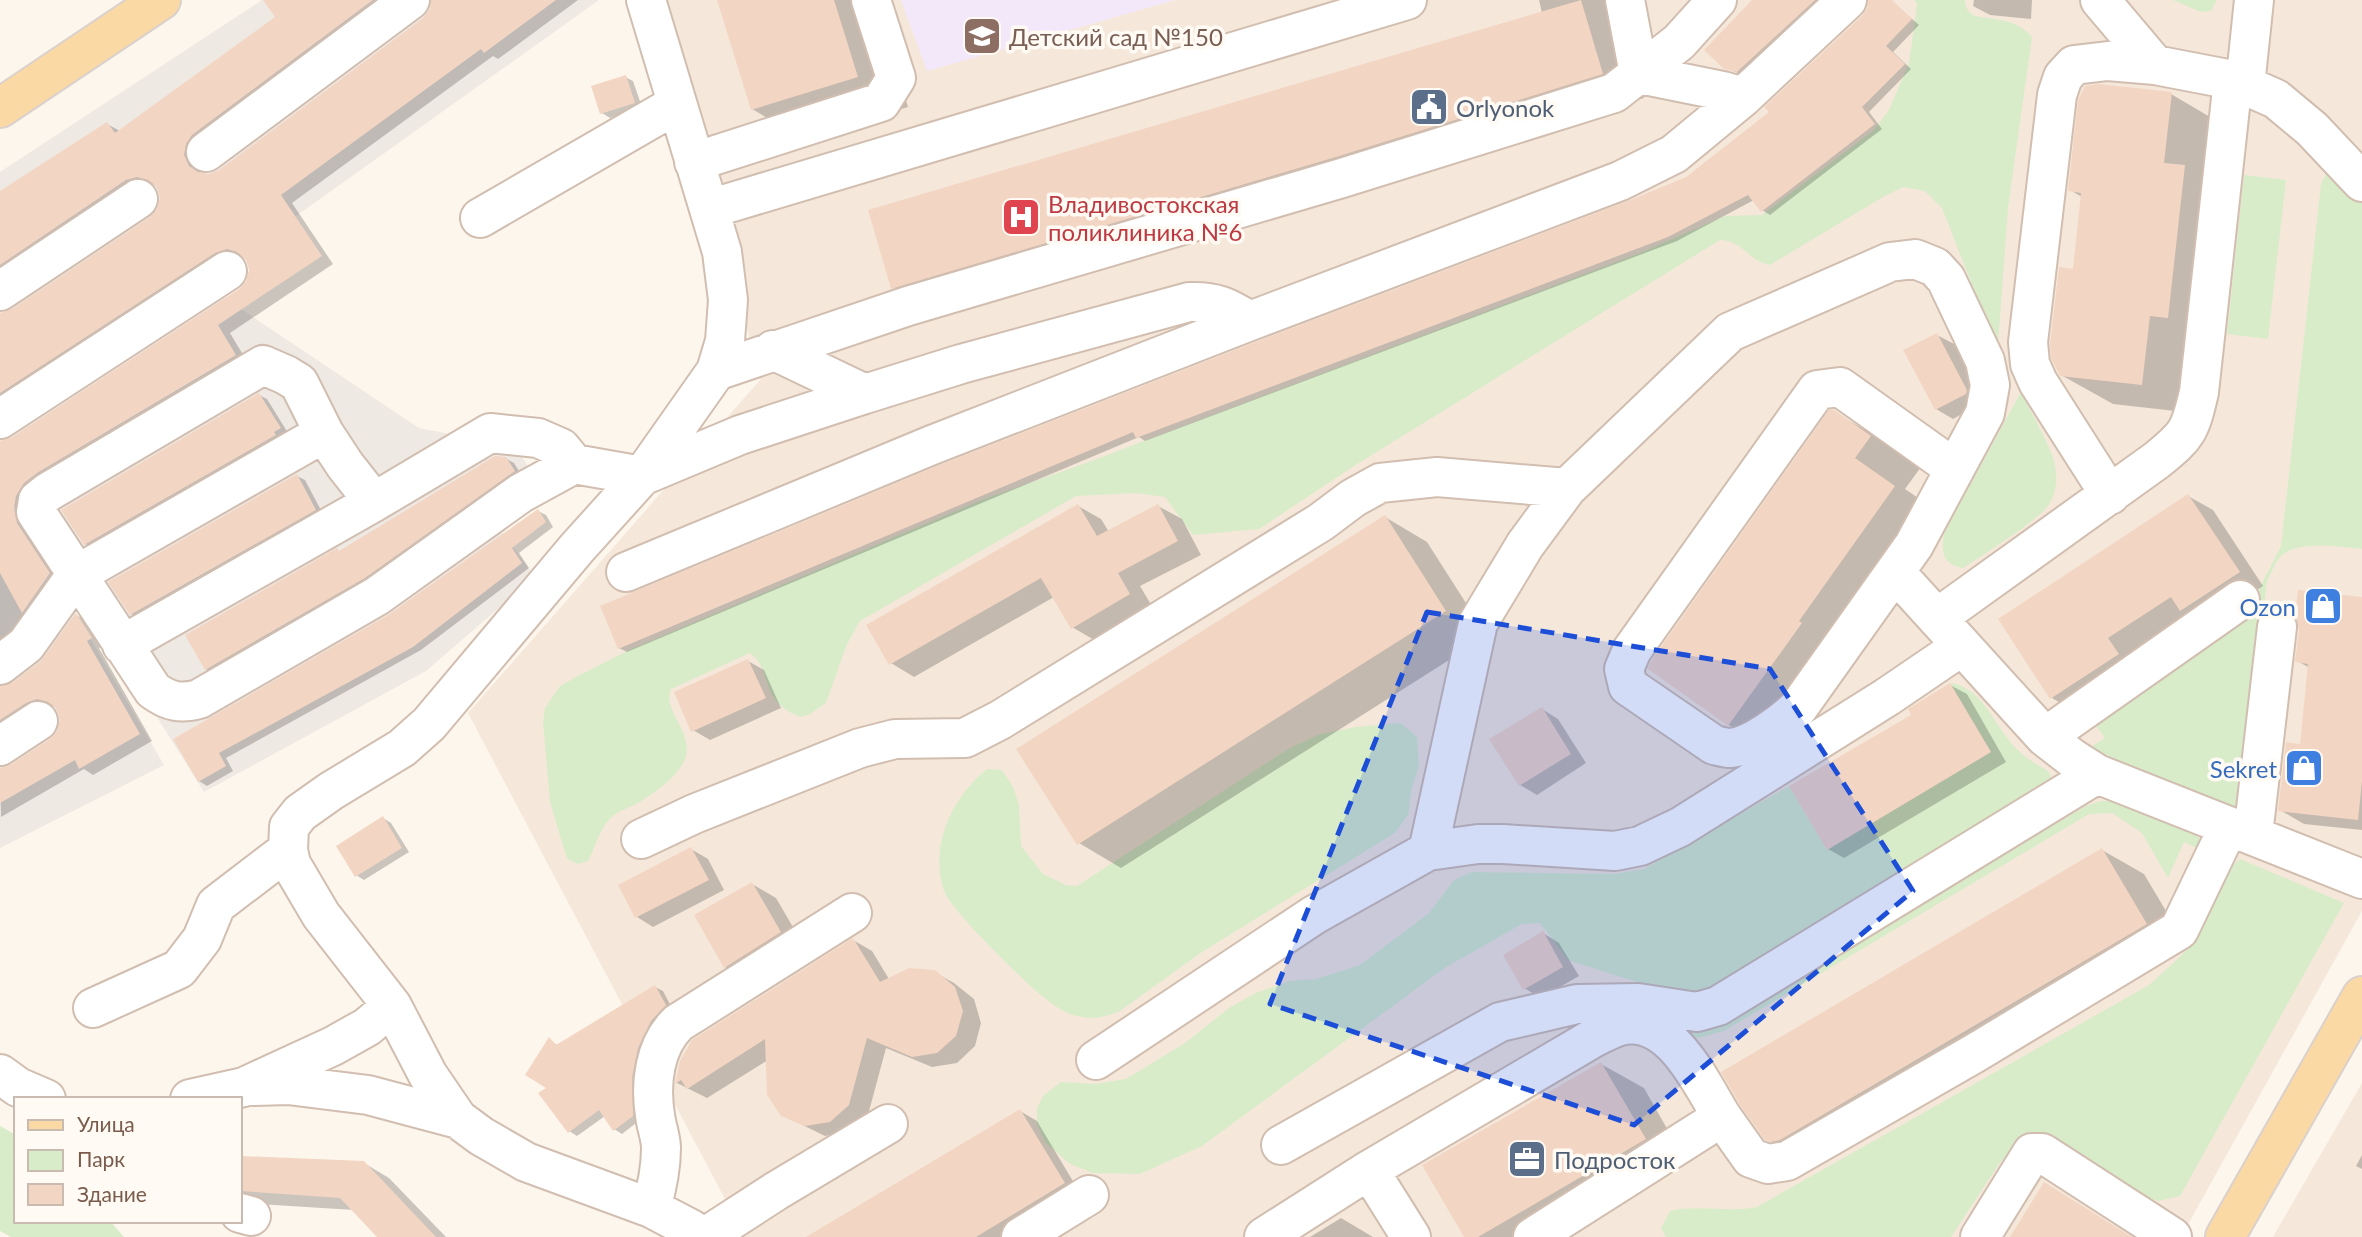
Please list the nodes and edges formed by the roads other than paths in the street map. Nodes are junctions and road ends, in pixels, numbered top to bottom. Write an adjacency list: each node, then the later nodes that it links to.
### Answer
1 (162, 0): 16 (main road)
2 (410, 0): 17 (lane)
3 (646, 0): 15 (lane)
4 (872, 0): 18 (lane)
5 (1407, 0): 21 (lane)
6 (1626, 0): 12 (lane)
7 (1717, 0): 12 (lane)
8 (1847, 0): 14 (lane)
9 (2100, 0): 11 (lane)
10 (2254, 0): 13 (lane)
11 (2155, 65): 13 (lane); 35 (lane)
12 (1639, 74): 14 (lane); 26 (lane)
13 (2239, 83): 19 (lane); 35 (lane)
14 (1743, 97): 25 (lane)
15 (677, 104): 18 (lane); 22 (lane)
16 (0, 108)
17 (206, 152)
18 (694, 162): 21 (lane)
19 (2362, 182)
20 (138, 199): 24 (lane)
21 (709, 209): 27 (lane)
22 (481, 218)
23 (228, 271): 29 (lane)
24 (0, 291)
25 (1250, 321): 28 (lane); 37 (lane)
26 (774, 350): 27 (lane); 28 (lane)
27 (716, 371): 33 (lane)
28 (865, 394): 33 (lane)
29 (0, 419)
30 (324, 433): 36 (lane); 39 (lane); 39 (lane)
31 (574, 464): 33 (lane); 36 (lane); 43 (lane)
32 (1955, 469): 34 (lane); 38 (lane); 38 (lane)
33 (642, 476): 51 (lane)
34 (1567, 488): 50 (lane); 52 (lane)
35 (2110, 495): 42 (lane)
36 (374, 502): 43 (lane)
37 (626, 572)
38 (1895, 572): 42 (lane)
39 (76, 575): 43 (lane); 44 (lane)
40 (2240, 600): 46 (lane)
41 (2277, 627): 49 (lane)
42 (1950, 632): 46 (lane); 52 (lane)
43 (122, 645)
44 (0, 665)
45 (38, 721): 47 (lane)
46 (2045, 737): 48 (lane)
47 (0, 746)
48 (2097, 774): 49 (lane); 66 (lane)
49 (2241, 831): 53 (lane); 63 (lane)
50 (641, 839)
51 (288, 850): 56 (lane); 57 (lane)
52 (1428, 851): 58 (lane)
53 (2362, 879)
54 (852, 913): 69 (lane)
55 (2362, 996): 77 (main road)
56 (392, 1006): 60 (lane); 64 (lane)
57 (93, 1008)
58 (1096, 1060)
59 (0, 1074): 61 (lane)
60 (244, 1087): 62 (lane); 64 (lane)
61 (41, 1097)
62 (199, 1097)
63 (1723, 1117): 67 (lane); 75 (lane)
64 (458, 1119): 69 (lane)
65 (888, 1124): 71 (lane)
66 (1281, 1145)
67 (1369, 1170): 73 (lane); 74 (lane)
68 (1089, 1195): 72 (lane)
69 (651, 1208): 71 (lane)
70 (2151, 1231): 76 (lane)
71 (694, 1235)
72 (1021, 1237)
73 (1264, 1237)
74 (1410, 1237)
75 (1533, 1237)
76 (1980, 1237)
77 (2225, 1237)

